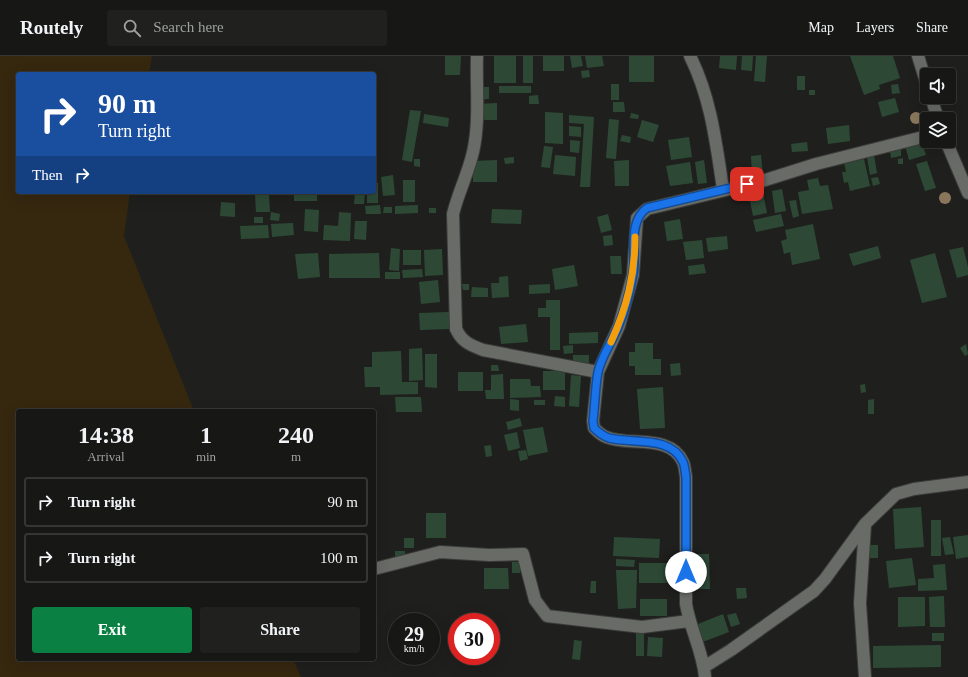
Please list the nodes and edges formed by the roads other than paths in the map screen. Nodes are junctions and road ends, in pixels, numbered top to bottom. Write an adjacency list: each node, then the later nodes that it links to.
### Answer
1 (477, 56): 9 (street)
2 (690, 56): 7 (street)
3 (918, 56): 4 (street)
4 (922, 68)
5 (920, 138): 7 (street)
6 (949, 148): 8 (street)
7 (723, 189): 9 (street)
8 (968, 193)
9 (598, 372): 13 (street)
10 (968, 482): 11 (street)
11 (865, 524): 14 (street); 15 (street)
12 (376, 568): 13 (street)
13 (689, 621): 14 (street)
14 (705, 672)
15 (865, 677)

